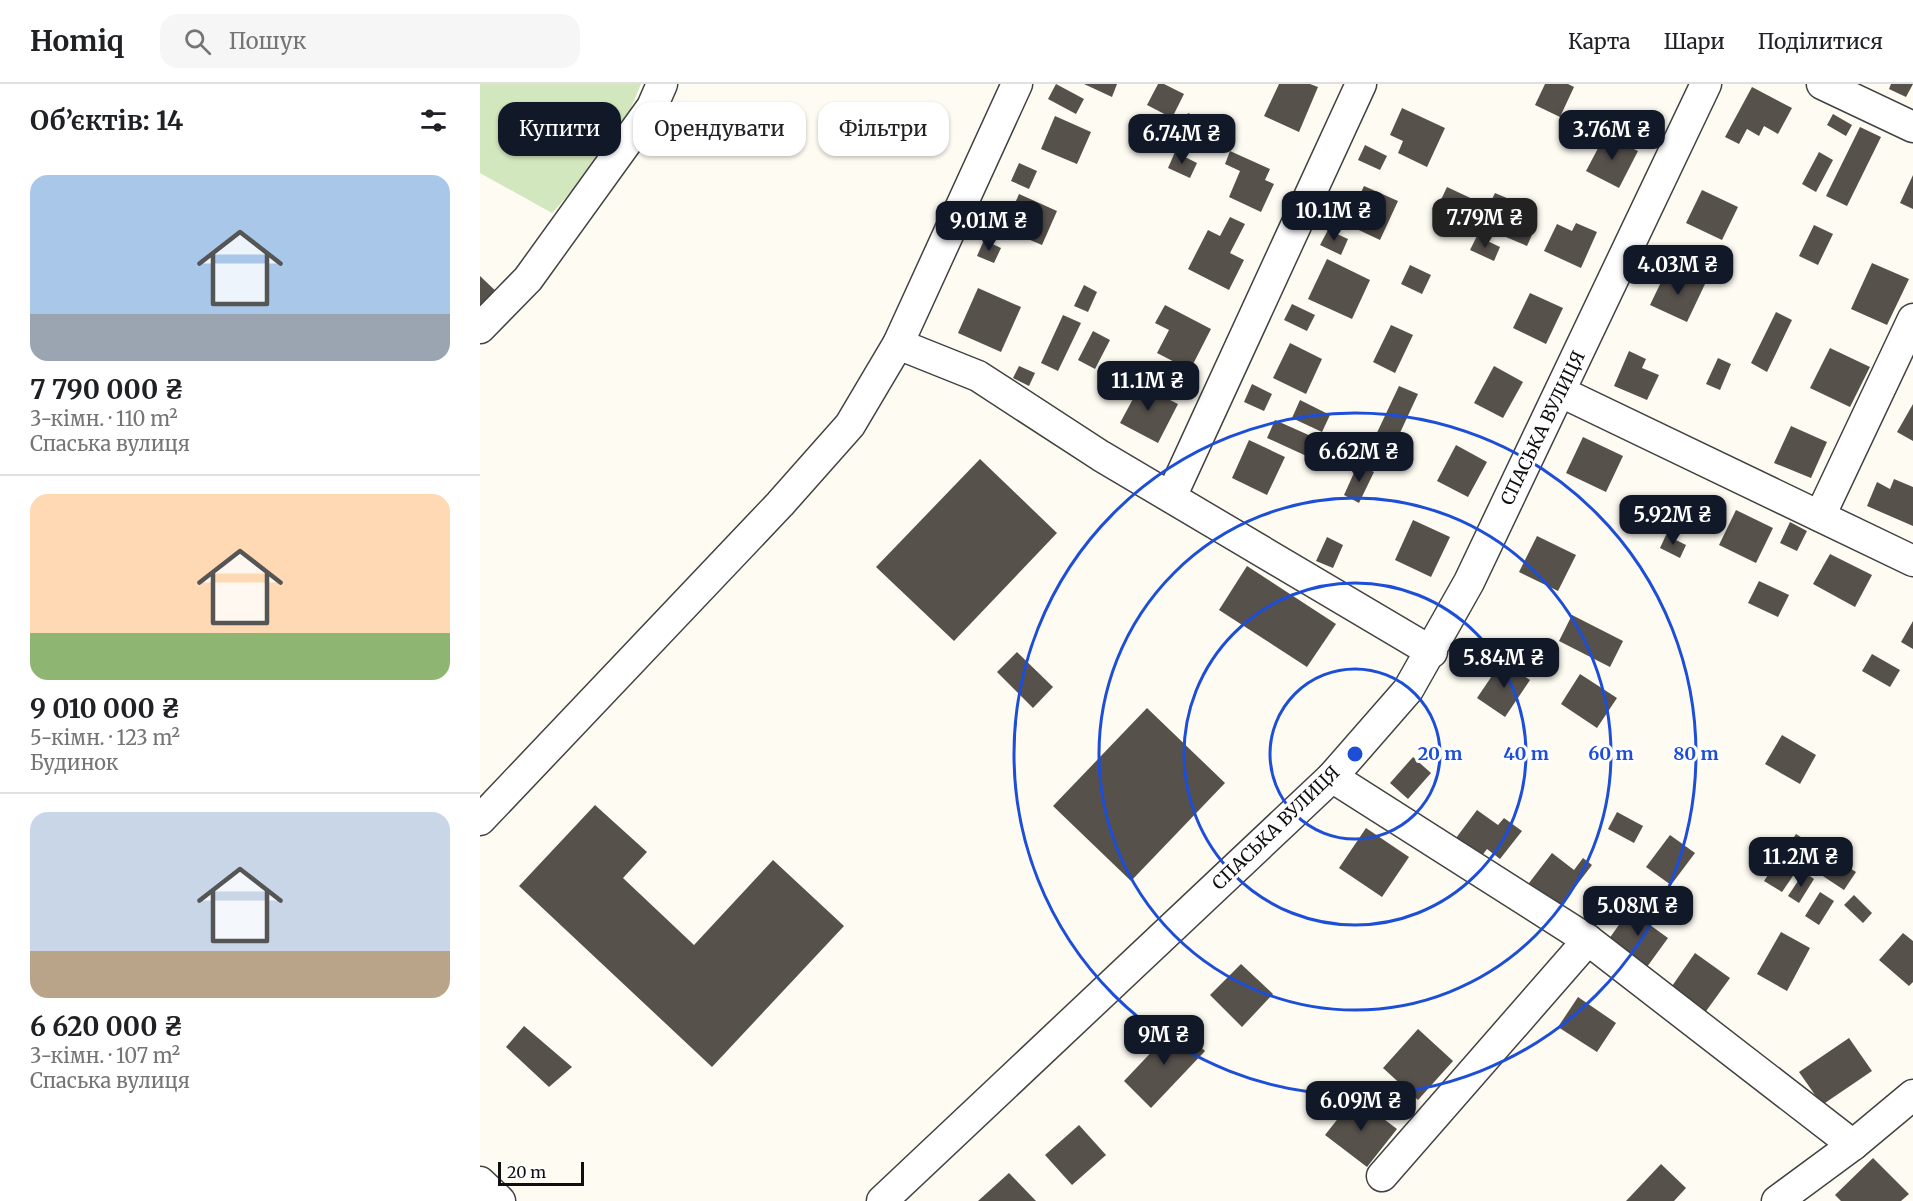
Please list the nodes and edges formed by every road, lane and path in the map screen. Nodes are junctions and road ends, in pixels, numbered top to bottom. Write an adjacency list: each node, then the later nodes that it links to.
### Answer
1 (662, 84): 8 (street)
2 (1017, 84): 9 (street)
3 (1361, 84): 11 (street)
4 (1706, 84): 10 (street, СПАСЬКА ВУЛИЦЯ)
5 (1822, 84): 6 (street)
6 (1913, 127)
7 (1913, 319): 12 (street)
8 (480, 328)
9 (898, 344): 11 (street); 16 (street)
10 (1561, 392): 12 (street); 14 (street, СПАСЬКА ВУЛИЦЯ)
11 (1171, 497): 14 (street)
12 (1821, 516): 13 (street)
13 (1913, 561)
14 (1432, 652): 15 (street, СПАСЬКА ВУЛИЦЯ)
15 (1332, 777): 17 (street); 23 (street, СПАСЬКА ВУЛИЦЯ)
16 (480, 820)
17 (1588, 940): 19 (street); 20 (street)
18 (1913, 1095): 19 (street)
19 (1853, 1145): 24 (street)
20 (1382, 1176)
21 (480, 1182): 22 (street)
22 (500, 1201)
23 (882, 1201)
24 (1777, 1201)

